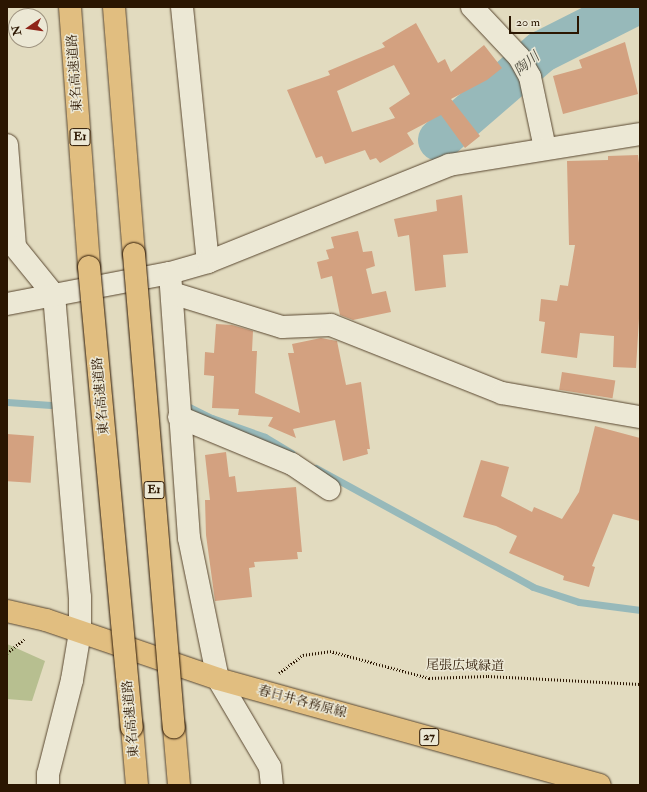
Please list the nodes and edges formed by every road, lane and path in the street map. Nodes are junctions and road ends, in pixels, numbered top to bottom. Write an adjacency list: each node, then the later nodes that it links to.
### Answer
1 (70, 7): 21 (main road, 東名高速道路 / E1, bridge)
2 (114, 7): 22 (main road, E1, bridge)
3 (182, 7): 8 (street)
4 (472, 7): 7 (street)
5 (640, 134): 7 (street)
6 (7, 145): 10 (street)
7 (545, 148): 8 (street)
8 (208, 262): 9 (street)
9 (171, 282): 10 (street); 12 (street); 13 (street)
10 (54, 295): 11 (street); 16 (street)
11 (7, 304)
12 (179, 417): 14 (street); 17 (street)
13 (640, 417)
14 (329, 489)
15 (7, 611): 16 (main road, 春日井各務原線 / 27)
16 (80, 632): 17 (main road, 春日井各務原線 / 27); 20 (street)
17 (218, 679): 19 (main road, 春日井各務原線 / 27); 23 (street)
18 (640, 684): 19 (path, 尾張広域緑道)
19 (257, 690): 24 (main road, 春日井各務原線 / 27)
20 (48, 785)
21 (137, 785)
22 (179, 785)
23 (272, 785)
24 (600, 785)

